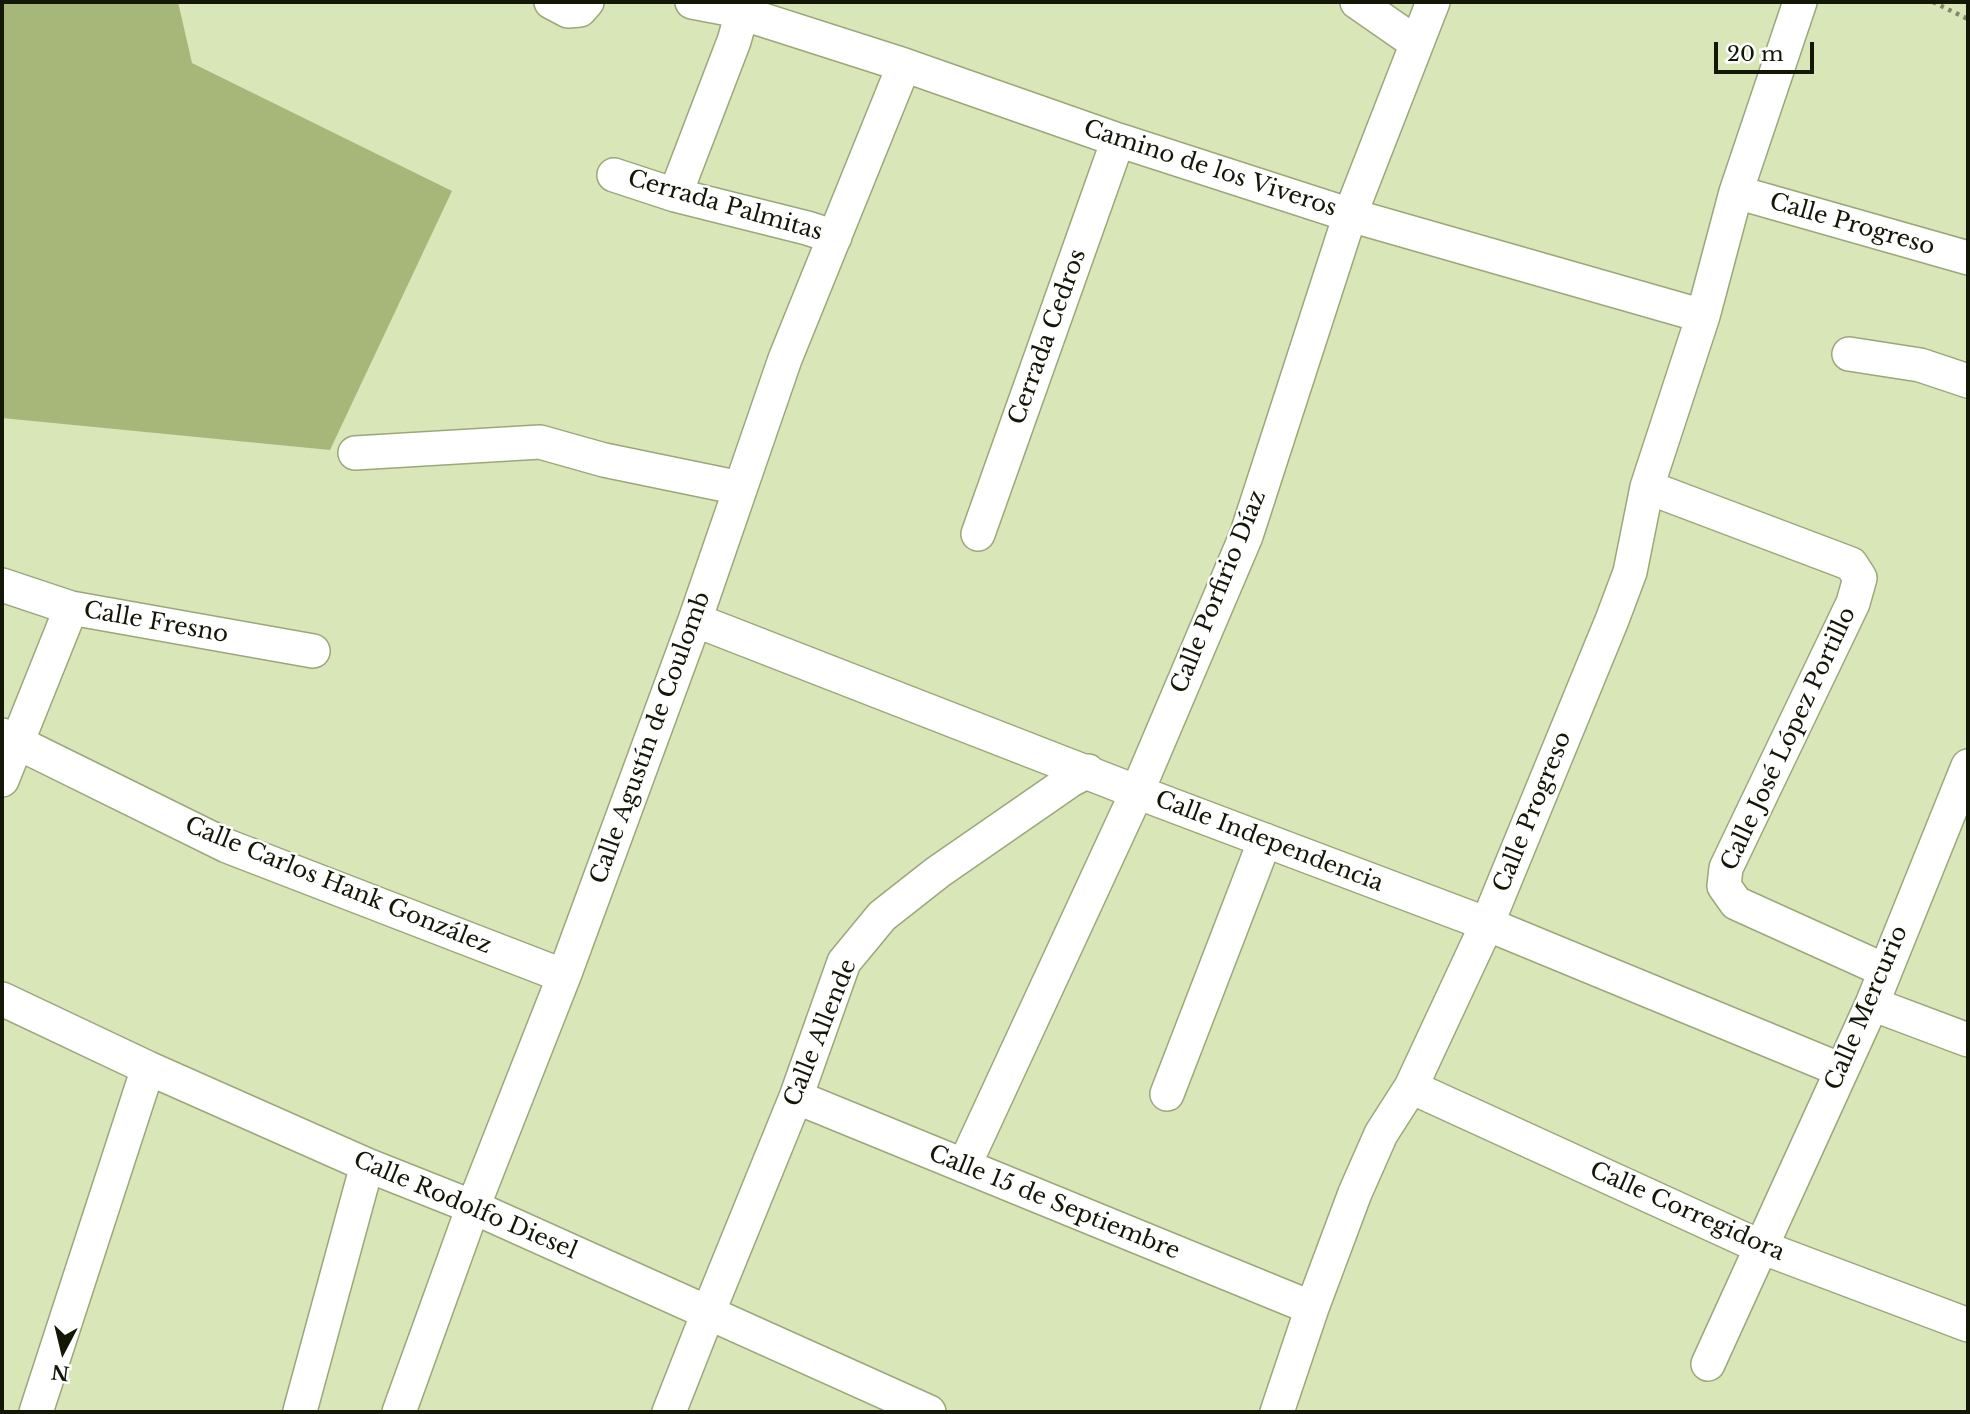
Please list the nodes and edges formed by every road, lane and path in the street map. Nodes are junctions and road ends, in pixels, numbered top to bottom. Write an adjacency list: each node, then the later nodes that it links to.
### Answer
1 (551, 2): 2 (street)
2 (587, 2)
3 (692, 2): 8 (street, Camino de los Viveros)
4 (1357, 2): 10 (street)
5 (1433, 2): 10 (street, Calle Porfirio Díaz)
6 (1800, 2): 14 (street, Calle Progreso)
7 (1933, 2): 9 (path)
8 (735, 8): 11 (street, Camino de los Viveros); 15 (street)
9 (1968, 19)
10 (1416, 43): 16 (street, Calle Porfirio Díaz)
11 (904, 65): 12 (street, Camino de los Viveros); 17 (street, Calle Agustín de Coulomb)
12 (1118, 140): 16 (street, Camino de los Viveros); 25 (street, Cerrada Cedros)
13 (614, 175): 15 (street, Cerrada Palmitas)
14 (1736, 192): 18 (street, Calle Progreso); 19 (street, Calle Progreso)
15 (674, 195): 17 (street, Cerrada Palmitas)
16 (1350, 215): 19 (street, Camino de los Viveros); 34 (street, Calle Porfirio Díaz)
17 (835, 237): 24 (street, Calle Agustín de Coulomb)
18 (1968, 258)
19 (1703, 316): 23 (street, Calle Progreso)
20 (1849, 354): 21 (street)
21 (1968, 381)
22 (355, 453): 24 (street)
23 (1647, 486): 36 (street, Calle Progreso); 37 (street, Calle José López Portillo)
24 (740, 488): 28 (street, Calle Agustín de Coulomb)
25 (978, 534)
26 (2, 586): 27 (street, Calle Fresno)
27 (71, 608): 29 (street, Calle Fresno); 30 (street)
28 (695, 620): 32 (street, Calle Independencia); 38 (street, Calle Agustín de Coulomb)
29 (313, 651)
30 (9, 739): 33 (street); 38 (street, Calle Carlos Hank González)
31 (1968, 766): 37 (street, Calle Mercurio)
32 (1088, 771): 34 (street, Calle Independencia); 46 (street, Calle Allende)
33 (2, 780)
34 (1137, 792): 35 (street, Calle Independencia); 48 (street, Calle Porfirio Díaz)
35 (1265, 840): 36 (street, Calle Independencia); 45 (street)
36 (1487, 924): 43 (street, Calle Independencia); 44 (street, Calle Progreso)
37 (1884, 970): 40 (street, Calle Mercurio)
38 (564, 976): 49 (street, Calle Agustín de Coulomb)
39 (2, 999): 42 (street, Calle Rodolfo Diesel)
40 (1872, 1004): 41 (street); 43 (street, Calle Mercurio)
41 (1968, 1040)
42 (148, 1068): 47 (street, Calle Rodolfo Diesel); 57 (street)
43 (1841, 1070): 50 (street, Calle Mercurio)
44 (1411, 1087): 50 (street, Calle Corregidora); 51 (street, Calle Progreso)
45 (1167, 1094)
46 (796, 1097): 48 (street, Calle 15 de Septiembre); 52 (street, Calle Allende)
47 (367, 1165): 49 (street, Calle Rodolfo Diesel); 56 (street)
48 (964, 1166): 51 (street, Calle 15 de Septiembre)
49 (473, 1207): 52 (street, Calle Rodolfo Diesel); 58 (street, Calle Agustín de Coulomb)
50 (1761, 1247): 53 (street, Calle Corregidora); 54 (street, Calle Mercurio)
51 (1312, 1308): 61 (street, Calle Progreso)
52 (708, 1313): 55 (street, Calle Rodolfo Diesel); 59 (street, Calle Allende)
53 (1968, 1325)
54 (1708, 1364)
55 (882, 1402): 60 (street, Calle Rodolfo Diesel)
56 (300, 1411)
57 (36, 1412)
58 (399, 1412)
59 (670, 1412)
60 (929, 1412)
61 (1277, 1412)

